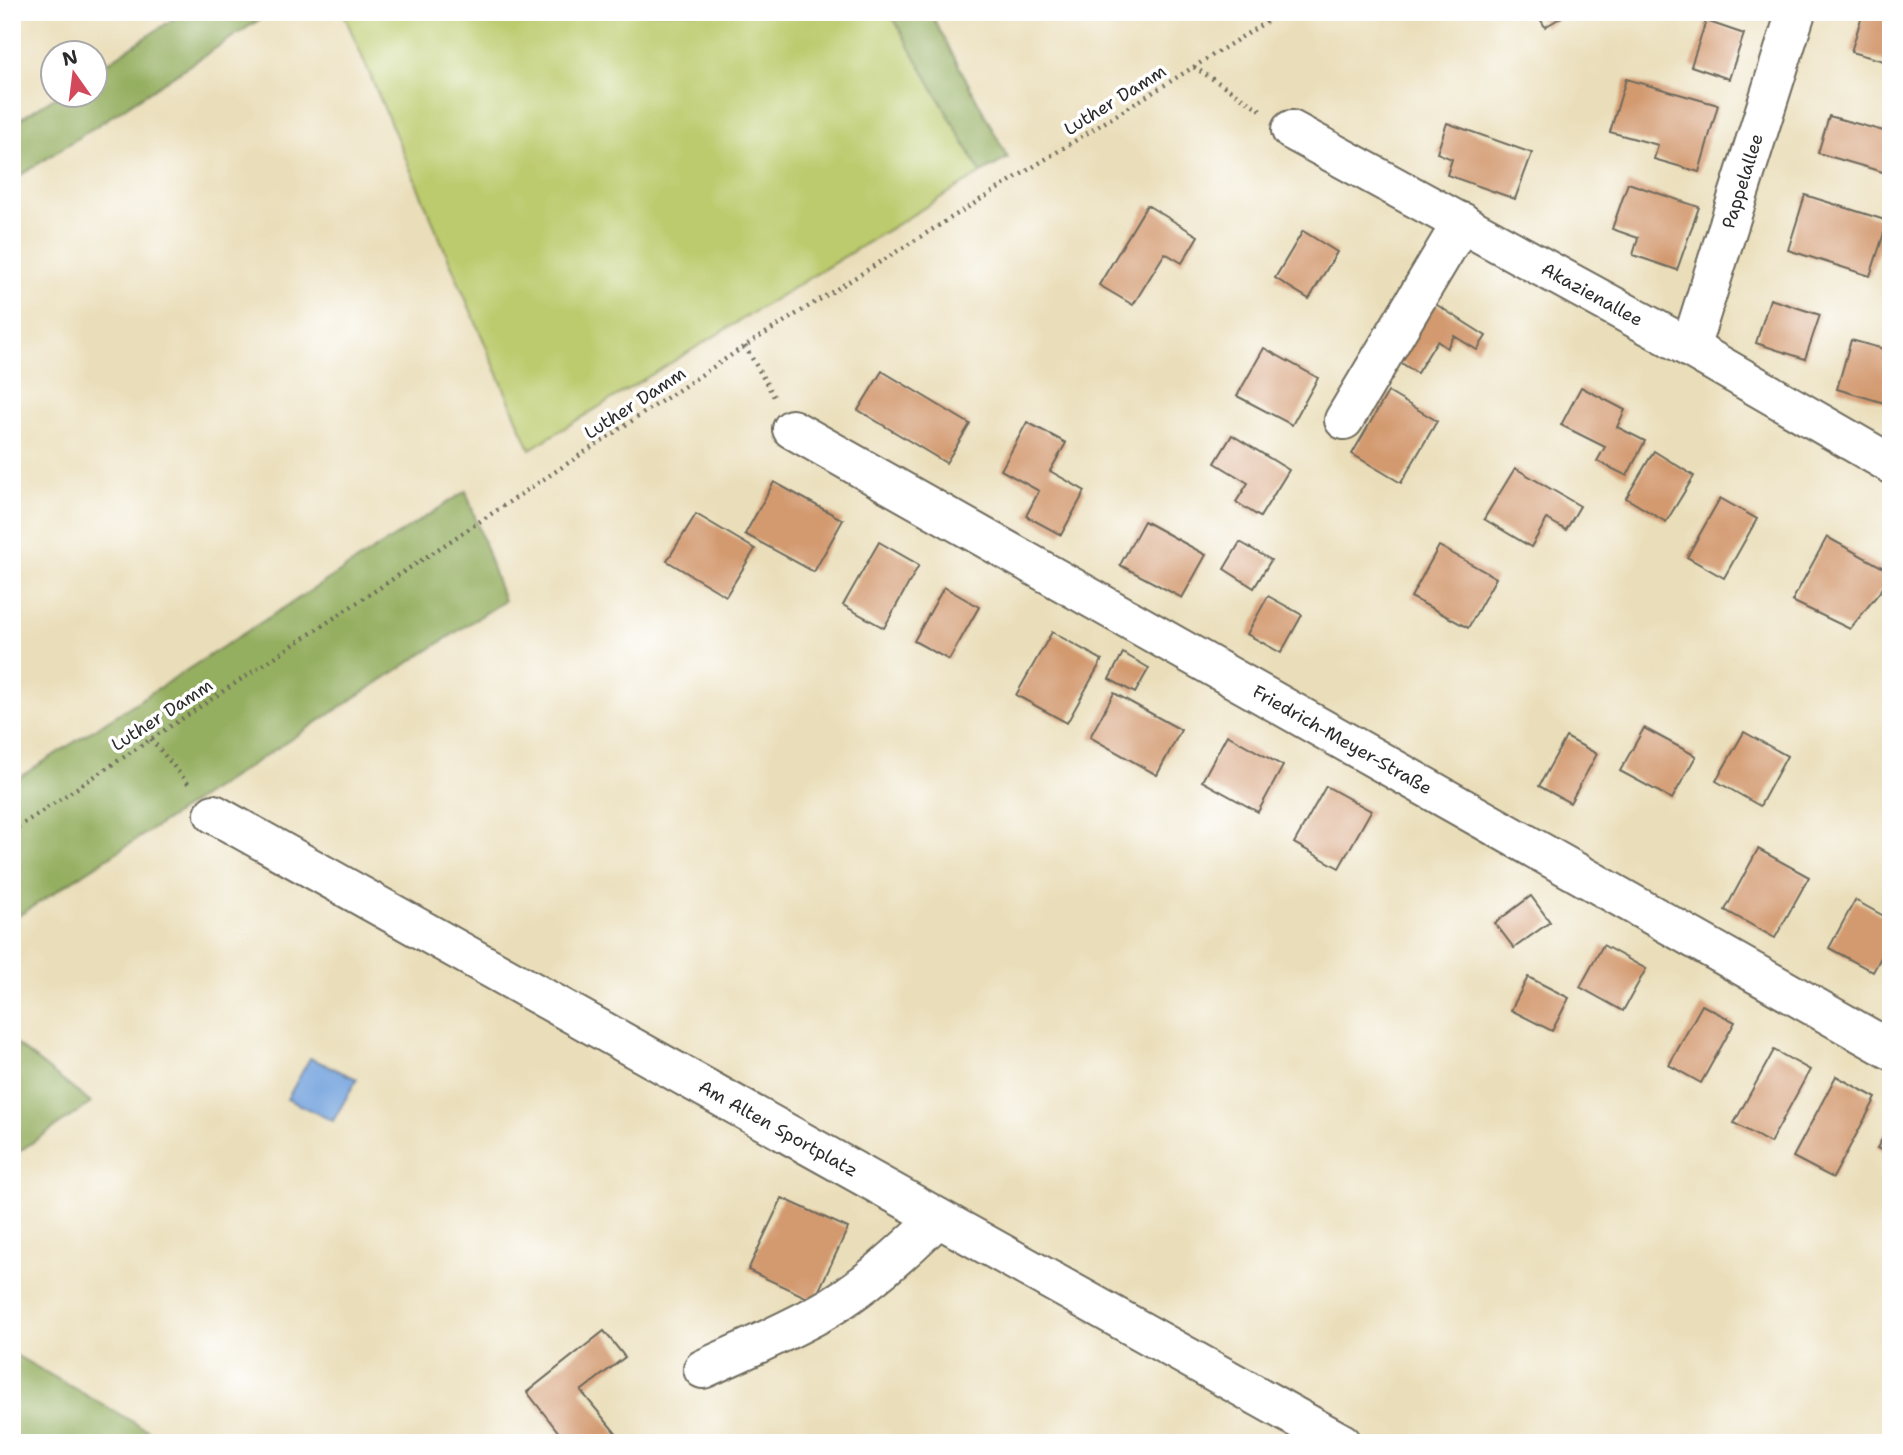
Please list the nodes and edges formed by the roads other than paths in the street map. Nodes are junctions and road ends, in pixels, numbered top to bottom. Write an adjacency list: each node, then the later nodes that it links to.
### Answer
1 (1796, 12): 4 (street, Pappelallee)
2 (1291, 130): 3 (street, Akazienallee)
3 (1462, 222): 4 (street, Akazienallee); 5 (street)
4 (1690, 348): 7 (street, Akazienallee)
5 (1344, 421)
6 (792, 429): 9 (street, Friedrich-Meyer-Straße)
7 (1891, 464)
8 (214, 814): 10 (street, Am Alten Sportplatz)
9 (1891, 1050)
10 (938, 1217): 11 (street); 12 (street, Am Alten Sportplatz)
11 (703, 1369)
12 (1342, 1443)

